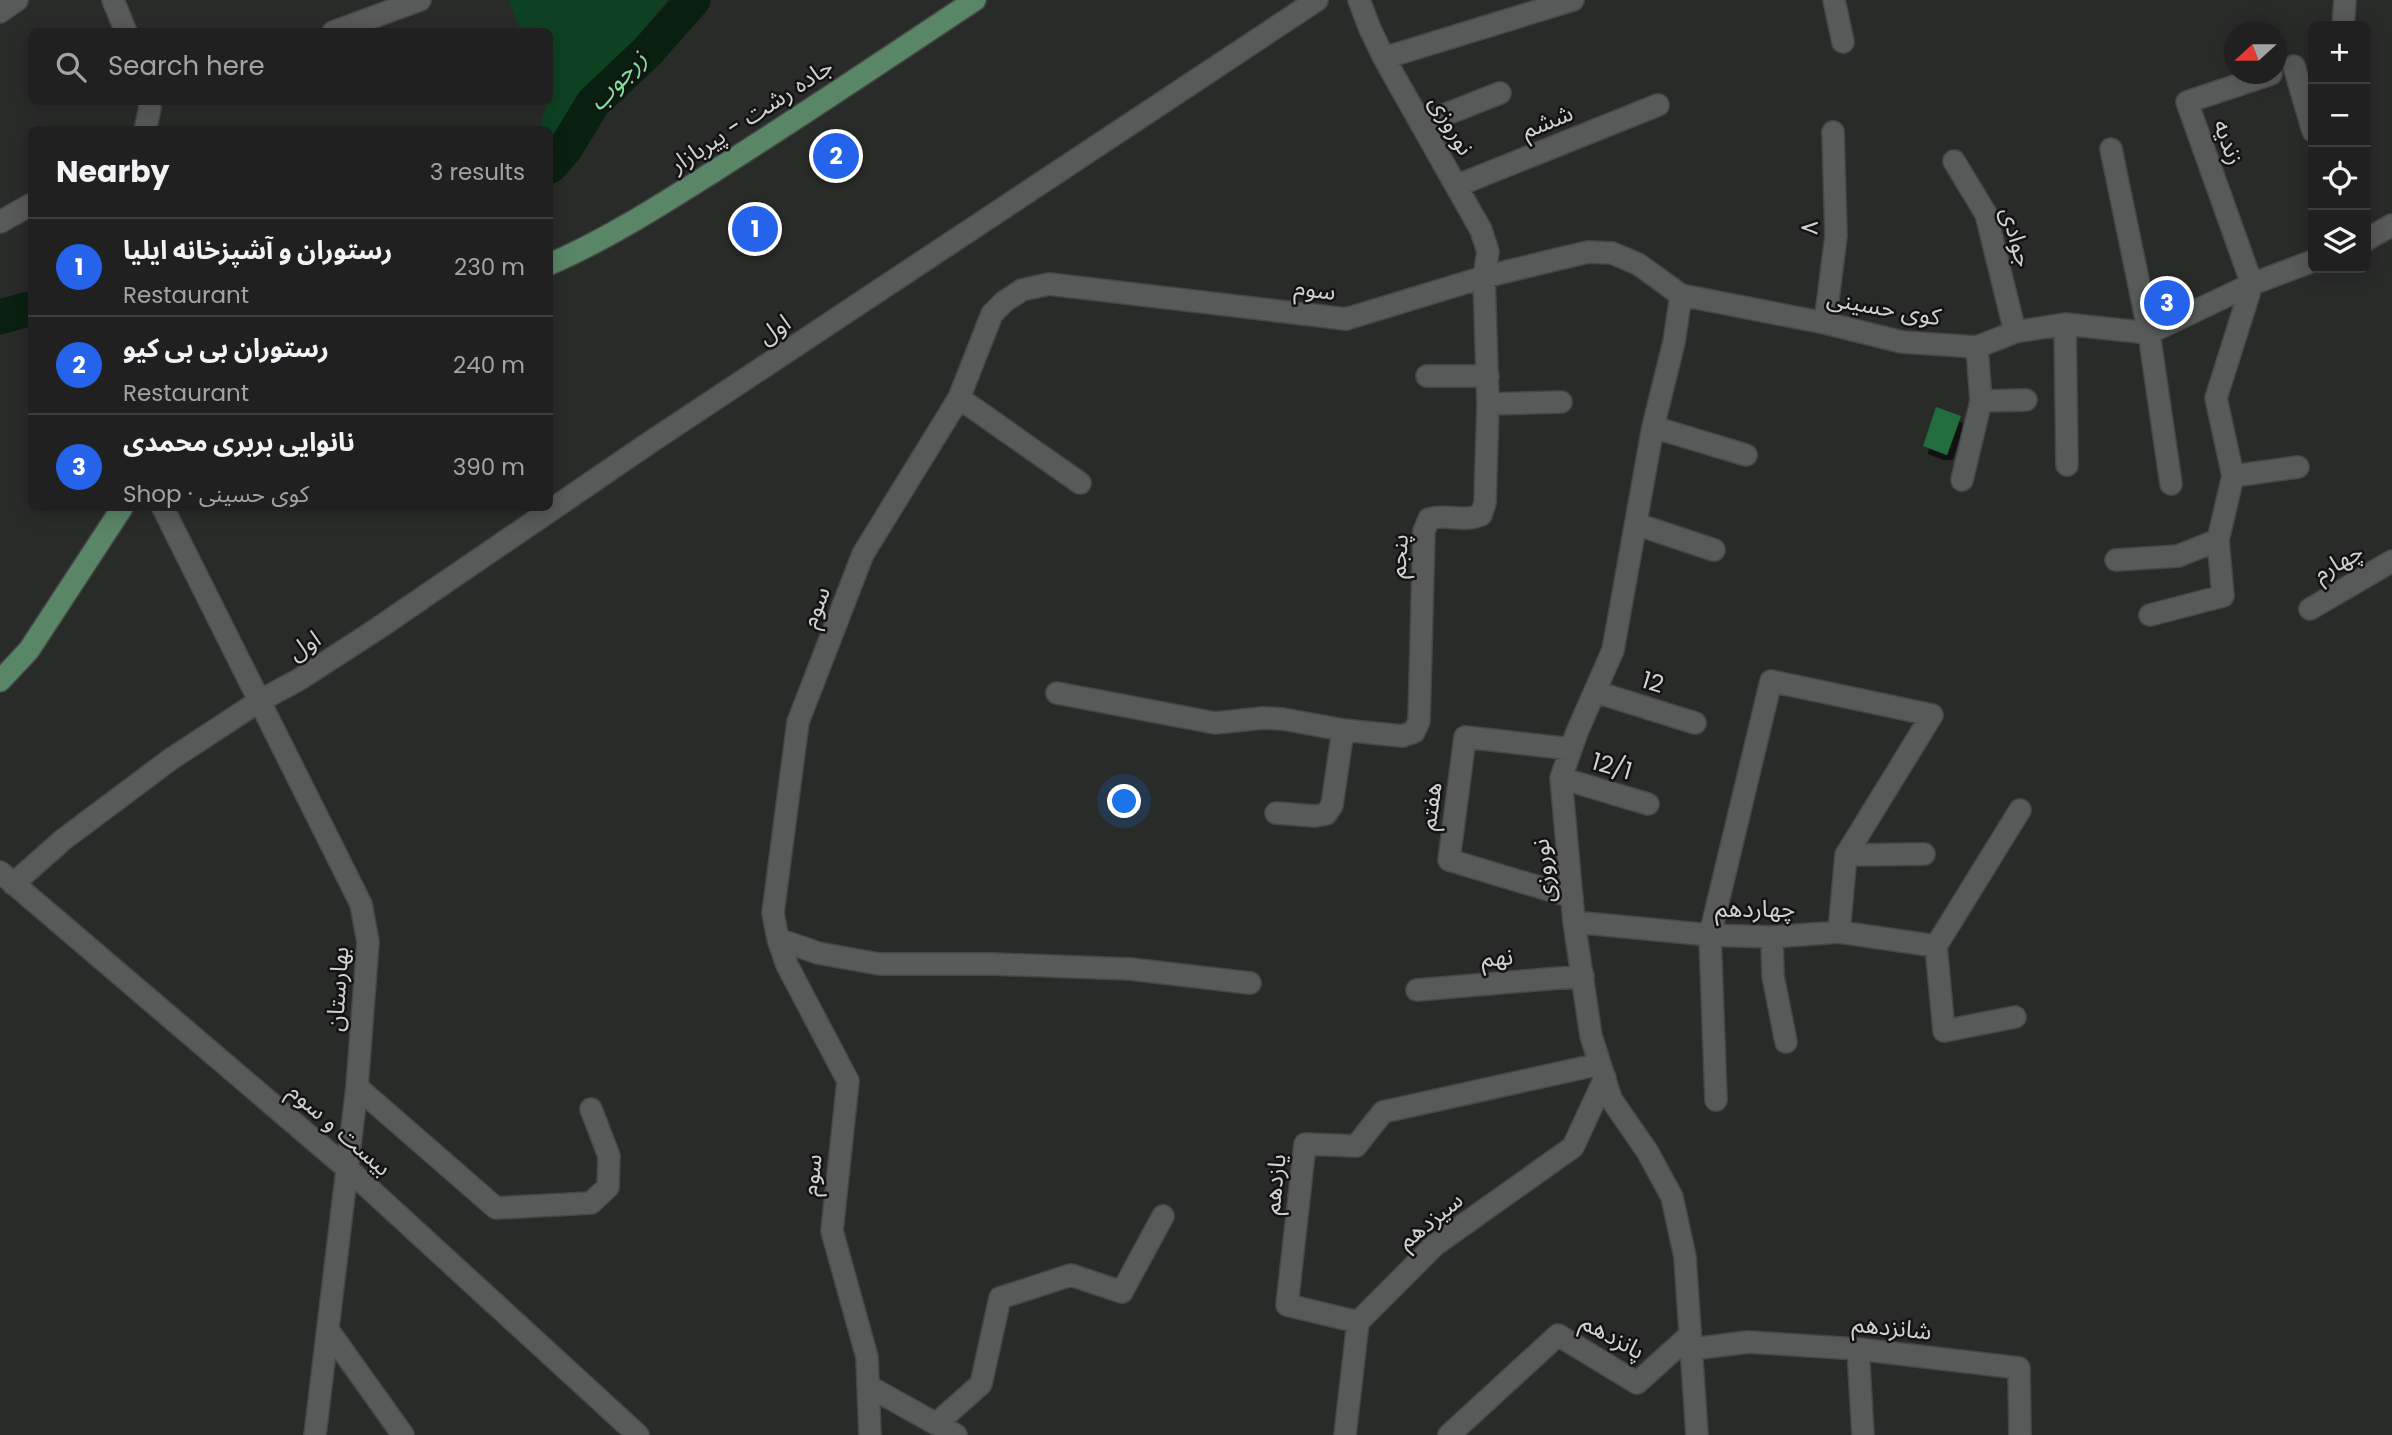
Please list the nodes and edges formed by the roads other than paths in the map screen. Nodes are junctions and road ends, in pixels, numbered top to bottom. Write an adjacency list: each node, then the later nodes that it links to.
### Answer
1 (17, 0): 10 (street)
2 (113, 0): 12 (street)
3 (421, 0): 13 (street)
4 (975, 0): 32 (main road, جاده رشت - پیربازار)
5 (1317, 0): 57 (street, اول)
6 (1359, 0): 15 (street, نوروزی)
7 (1573, 0): 15 (street)
8 (1834, 0): 14 (street)
9 (2345, 0): 11 (street)
10 (0, 12)
11 (2343, 21)
12 (124, 28)
13 (344, 28)
14 (1843, 42)
15 (1384, 58): 22 (street, نوروزی)
16 (2295, 66): 21 (street)
17 (2241, 84): 35 (street, زندیه)
18 (1500, 93): 22 (street)
19 (150, 105): 23 (street)
20 (1658, 105): 27 (street, ششم)
21 (2308, 113)
22 (1420, 124): 27 (street, نوروزی)
23 (146, 126)
24 (1833, 132): 37 (street, ۸)
25 (2111, 149): 40 (street)
26 (1954, 162): 39 (street, جوادی)
27 (1456, 186): 34 (street, نوروزی)
28 (28, 206): 29 (street)
29 (0, 222)
30 (2392, 225): 31 (street)
31 (2371, 237)
32 (553, 263)
33 (2308, 263): 35 (street)
34 (1484, 277): 36 (street, سوم); 43 (street, پنجم); 44 (street, سوم)
35 (2252, 284): 40 (street); 53 (street)
36 (1681, 295): 37 (street, کوی حسینی); 49 (street, نوروزی)
37 (1825, 323): 41 (street, کوی حسینی)
38 (2065, 324): 39 (street, کوی حسینی); 40 (street, کوی حسینی); 51 (street)
39 (2015, 332): 41 (street, کوی حسینی)
40 (2149, 333): 56 (street)
41 (1977, 347): 46 (street)
42 (1427, 376): 43 (street)
43 (1488, 376): 48 (street, پنجم)
44 (959, 398): 55 (street); 87 (street, سوم)
45 (2026, 400): 46 (street)
46 (1981, 401): 54 (street)
47 (1561, 402): 48 (street)
48 (1488, 404): 73 (street, پنجم)
49 (1653, 427): 50 (street); 61 (street, نوروزی)
50 (1746, 456)
51 (2067, 465)
52 (2298, 467): 53 (street)
53 (2233, 476): 62 (street)
54 (1962, 480)
55 (1080, 483)
56 (2171, 484)
57 (553, 509)
58 (120, 511): 68 (main road)
59 (165, 511): 71 (street, بهارستان)
60 (550, 511): 71 (street, اول)
61 (1636, 524): 63 (street); 69 (street, نوروزی)
62 (2218, 540): 64 (street); 67 (street)
63 (1714, 550)
64 (2116, 560)
65 (2392, 561): 66 (street, چهارم)
66 (2310, 609)
67 (2150, 615)
68 (0, 681)
69 (1596, 692): 72 (street, 12); 74 (street, نوروزی)
70 (1057, 693): 73 (street)
71 (261, 700): 81 (street, اول); 95 (street, بهارستان)
72 (1695, 723)
73 (1343, 730): 78 (street)
74 (1571, 749): 75 (street, نوروزی); 82 (street, هفتم)
75 (1561, 778): 76 (street, 12/1); 82 (street, نوروزی)
76 (1648, 804)
77 (2020, 810): 88 (street)
78 (1276, 813)
79 (1924, 854): 80 (street)
80 (1846, 855): 84 (street); 85 (street)
81 (7, 878): 98 (street, بیست و سوم)
82 (1572, 897): 83 (street, نوروزی)
83 (1574, 922): 85 (street, چهاردهم); 89 (street, نوروزی)
84 (1839, 932): 86 (street, چهاردهم); 88 (street, چهاردهم)
85 (1710, 935): 86 (street, چهاردهم); 96 (street)
86 (1772, 937): 93 (street)
87 (778, 939): 90 (street); 104 (street, سوم)
88 (1936, 946): 92 (street)
89 (1583, 976): 91 (street, نهم); 94 (street, نوروزی)
90 (1250, 983)
91 (1417, 990)
92 (2015, 1017)
93 (1786, 1042)
94 (1602, 1071): 100 (street, سیزدهم); 100 (street, یازدهم); 102 (street, نوروزی)
95 (357, 1087): 97 (street); 98 (street, بهارستان)
96 (1716, 1100)
97 (591, 1109)
98 (348, 1170): 101 (street, بهارستان); 108 (street, بیست و سوم)
99 (1163, 1216): 105 (street)
100 (1358, 1322): 111 (street)
101 (328, 1330): 106 (street, بهارستان); 107 (street)
102 (1691, 1342): 103 (street, شانزدهم); 112 (street, پانزدهم); 113 (street, نوروزی)
103 (1858, 1349): 114 (street); 115 (street, شانزدهم)
104 (868, 1386): 105 (street); 109 (street, سوم)
105 (936, 1424): 110 (street)
106 (315, 1435)
107 (403, 1435)
108 (638, 1435)
109 (870, 1435)
110 (956, 1435)
111 (1343, 1435)
112 (1450, 1435)
113 (1697, 1435)
114 (1863, 1435)
115 (2020, 1435)

